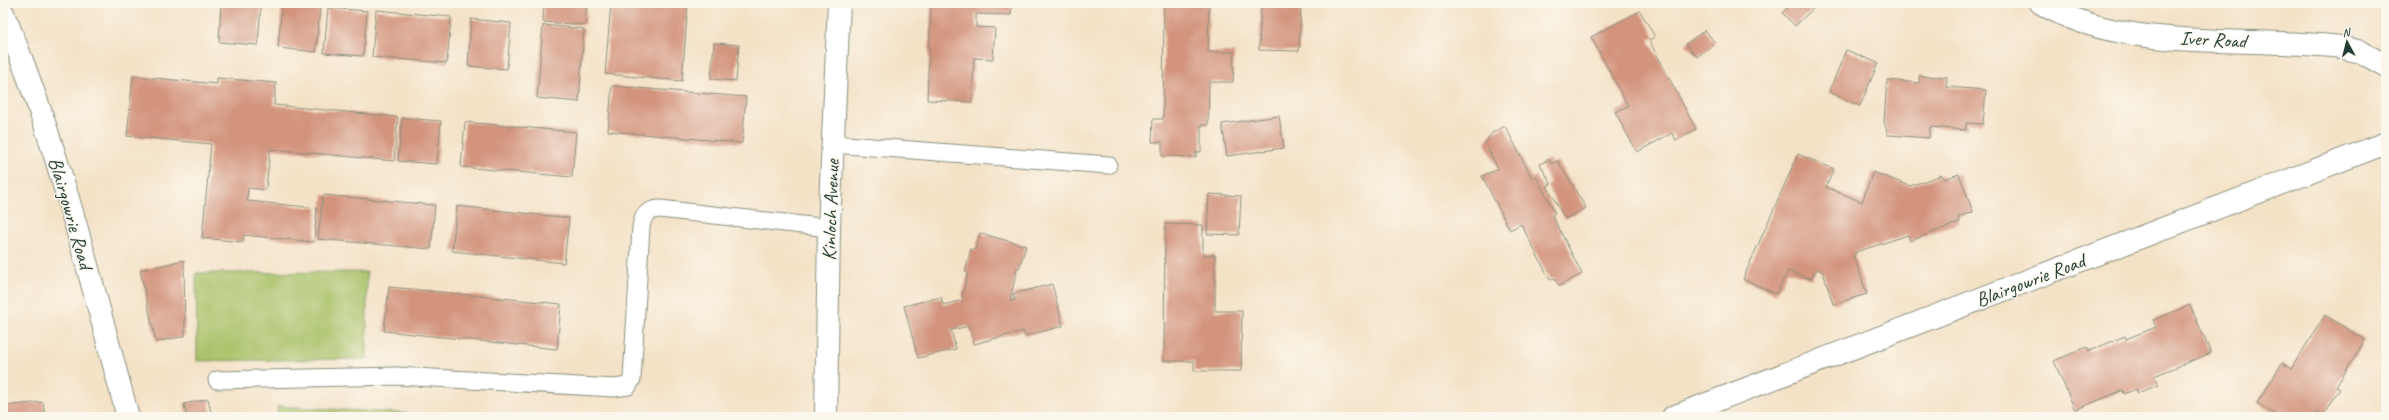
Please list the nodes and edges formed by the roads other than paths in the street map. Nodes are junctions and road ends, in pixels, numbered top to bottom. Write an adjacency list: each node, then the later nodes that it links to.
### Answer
1 (839, 3): 6 (street, Kinloch Avenue)
2 (2041, 3): 4 (street, Iver Road)
3 (3, 13): 10 (street, Blairgowrie Road)
4 (2386, 66)
5 (2386, 143): 12 (street, Blairgowrie Road)
6 (833, 144): 7 (lane); 8 (street, Kinloch Avenue)
7 (1108, 165)
8 (829, 228): 9 (lane); 11 (street, Kinloch Avenue)
9 (217, 380)
10 (128, 417)
11 (826, 417)
12 (1673, 417)

